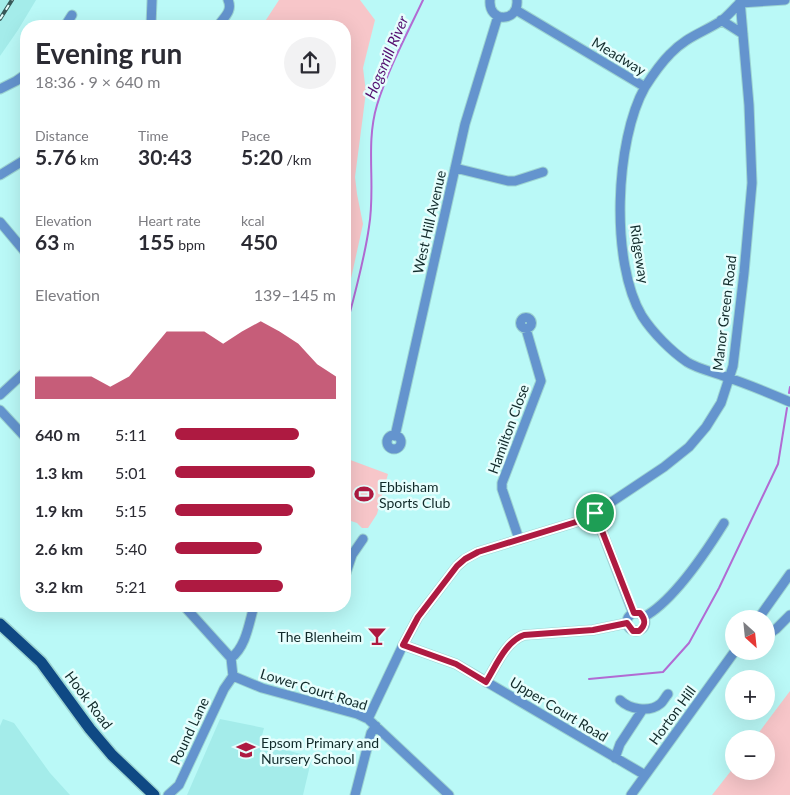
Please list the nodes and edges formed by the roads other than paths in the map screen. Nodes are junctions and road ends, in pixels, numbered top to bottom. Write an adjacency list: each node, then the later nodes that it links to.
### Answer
1 (152, 0): 11 (street)
2 (228, 0): 12 (street)
3 (490, 0): 9 (street)
4 (517, 0): 7 (street)
5 (785, 0): 6 (street)
6 (740, 1): 13 (street, Meadway); 14 (street, Manor Green Road)
7 (516, 10): 9 (street); 16 (street, Meadway)
8 (72, 15): 10 (street)
9 (498, 16): 19 (street, West Hill Avenue)
10 (68, 20)
11 (151, 20)
12 (223, 20)
13 (721, 20): 14 (street); 16 (street, Meadway)
14 (743, 34): 26 (street, Manor Green Road)
15 (20, 79): 17 (street)
16 (645, 87): 26 (street, Ridgeway)
17 (0, 88)
18 (20, 162): 21 (street)
19 (455, 168): 20 (street); 31 (street, West Hill Avenue)
20 (543, 172)
21 (0, 175)
22 (0, 222): 23 (street)
23 (20, 246)
24 (526, 329): 35 (street, Hamilton Close)
25 (20, 376): 27 (street)
26 (730, 378): 28 (street, Ridgeway); 32 (street, Manor Green Road)
27 (0, 394)
28 (790, 402)
29 (0, 410): 30 (street)
30 (20, 432)
31 (396, 436)
32 (595, 513): 35 (street, Manor Green Road); 41 (street)
33 (724, 523): 43 (street)
34 (363, 539): 36 (street)
35 (519, 539): 47 (street, Manor Green Road)
36 (351, 558)
37 (790, 574): 38 (street)
38 (764, 610)
39 (189, 612): 48 (street)
40 (252, 612): 48 (street)
41 (634, 613): 43 (street); 44 (street)
42 (790, 615): 46 (street)
43 (644, 617): 44 (street)
44 (627, 623): 51 (street)
45 (0, 624): 59 (main road, Hook Road)
46 (775, 630)
47 (403, 645): 51 (street, Upper Court Road); 55 (street, Manor Green Road)
48 (231, 658): 50 (street)
49 (728, 660): 58 (street, Horton Hill)
50 (233, 676): 55 (street, Lower Court Road); 60 (street, Pound Lane)
51 (486, 682): 57 (street, Upper Court Road)
52 (668, 694): 54 (street)
53 (620, 700): 54 (street)
54 (642, 709): 57 (street)
55 (368, 719): 56 (street, Lower Court Road)
56 (376, 726): 61 (street); 62 (street, Lower Court Road)
57 (615, 758): 58 (street, Upper Court Road)
58 (645, 775): 63 (street, Horton Hill)
59 (154, 795)
60 (168, 795)
61 (355, 795)
62 (449, 795)
63 (631, 795)

